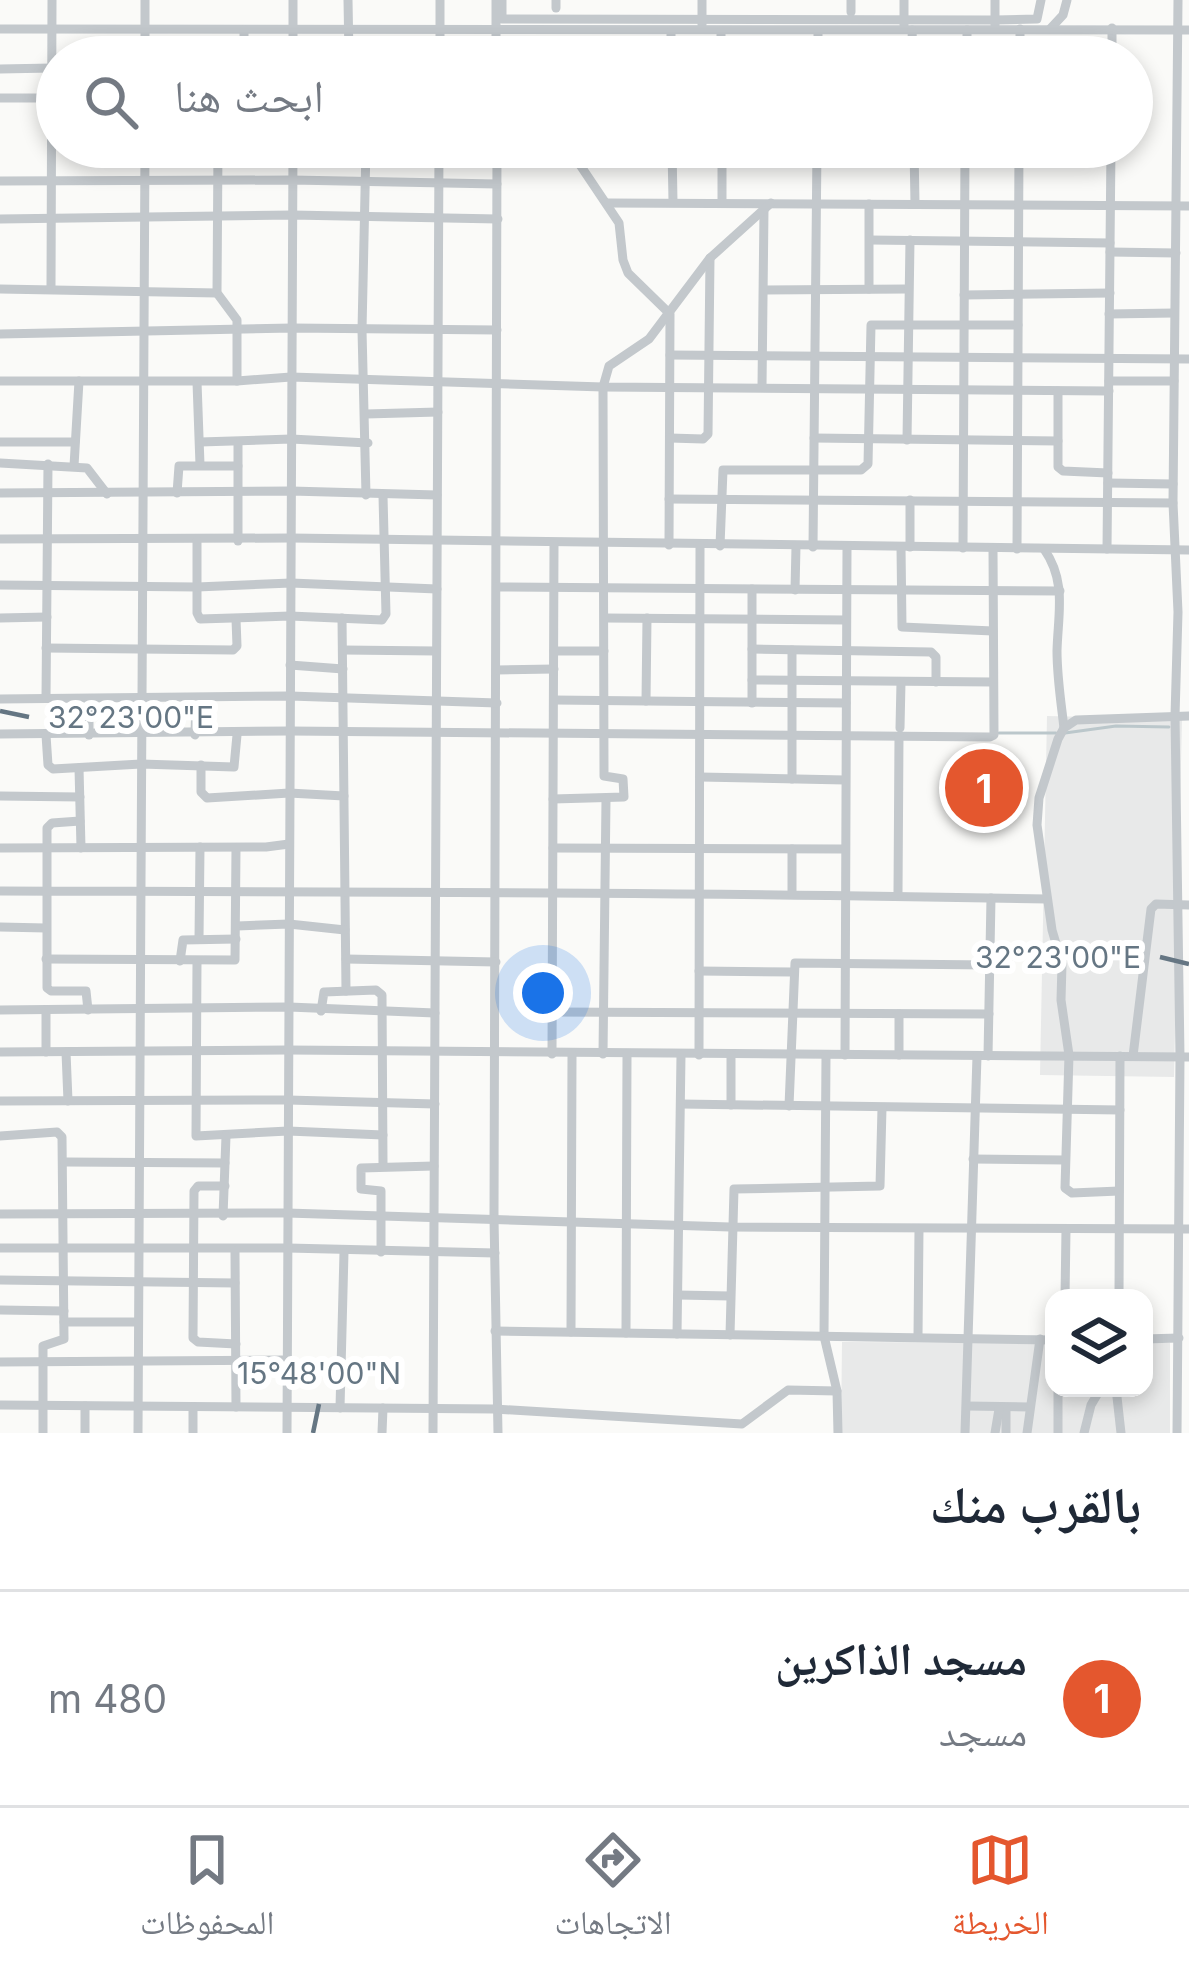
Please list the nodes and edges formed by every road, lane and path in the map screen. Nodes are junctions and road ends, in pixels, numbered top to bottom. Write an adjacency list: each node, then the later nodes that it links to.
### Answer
1 (52, 0): 19 (street)
2 (145, 0): 20 (street)
3 (293, 0): 15 (street)
4 (348, 0): 25 (street)
5 (440, 0): 26 (street)
6 (499, 0): 13 (street); 31 (street)
7 (702, 0): 13 (street)
8 (904, 0): 16 (street)
9 (995, 0): 14 (street)
10 (1041, 0): 14 (street)
11 (1067, 0): 22 (street)
12 (1178, 0): 23 (street)
13 (702, 25): 16 (street); 28 (street); 29 (street)
14 (995, 25): 16 (street); 21 (street); 27 (street)
15 (293, 27): 24 (street); 25 (street); 35 (street)
16 (907, 27): 27 (street); 30 (street); 41 (street)
17 (1112, 28): 22 (street); 23 (street); 44 (street)
18 (0, 29): 19 (street)
19 (51, 29): 20 (street); 32 (street)
20 (145, 29): 24 (street); 33 (street)
21 (1020, 29): 22 (street); 43 (street)
22 (1050, 29)
23 (1183, 29): 82 (street)
24 (244, 30): 34 (street)
25 (348, 30): 26 (street); 36 (street)
26 (440, 30): 31 (street); 37 (street)
27 (967, 30): 42 (street)
28 (671, 31): 31 (street); 38 (street)
29 (721, 32): 30 (street); 39 (street)
30 (818, 32): 40 (street)
31 (496, 34)
32 (52, 36)
33 (145, 36)
34 (244, 36)
35 (293, 36)
36 (348, 36)
37 (440, 36)
38 (671, 36)
39 (721, 36)
40 (818, 36)
41 (909, 36)
42 (967, 36)
43 (1020, 36)
44 (1112, 36)
45 (36, 68): 46 (street)
46 (0, 69)
47 (0, 98): 48 (street)
48 (36, 99)
49 (52, 168): 66 (street)
50 (144, 168): 67 (street)
51 (218, 168): 68 (street)
52 (292, 168): 64 (street)
53 (366, 168): 69 (street)
54 (439, 168): 70 (street)
55 (497, 168): 71 (street)
56 (583, 168): 73 (street)
57 (672, 168): 72 (street)
58 (722, 168): 74 (street)
59 (817, 168): 75 (street)
60 (914, 168): 77 (street)
61 (965, 168): 78 (street)
62 (1019, 168): 79 (street)
63 (1111, 168): 81 (street)
64 (292, 180): 68 (street); 69 (street); 84 (street)
65 (0, 182): 66 (street)
66 (51, 182): 67 (street); 86 (street)
67 (144, 182): 68 (street); 87 (street)
68 (218, 183): 88 (street)
69 (366, 184): 70 (street); 89 (street)
70 (439, 184): 71 (street); 90 (street)
71 (497, 184): 91 (street)
72 (673, 202): 73 (street); 74 (street)
73 (607, 203): 110 (street)
74 (722, 203): 80 (street)
75 (816, 204): 76 (street); 80 (street); 105 (street)
76 (869, 204): 77 (street); 92 (street)
77 (915, 205): 78 (street)
78 (965, 205): 79 (street); 94 (street)
79 (1018, 205): 81 (street); 95 (street)
80 (767, 206): 98 (street); 104 (street)
81 (1110, 206): 82 (street); 96 (street)
82 (1176, 206): 83 (street); 97 (street)
83 (1189, 206)
84 (292, 215): 88 (street); 89 (street); 116 (street)
85 (0, 219): 86 (street)
86 (50, 219): 87 (street); 99 (street)
87 (144, 219): 88 (street); 103 (street)
88 (218, 219): 106 (street)
89 (365, 219): 90 (street); 118 (street)
90 (439, 219): 91 (street); 119 (street)
91 (498, 219): 120 (street)
92 (870, 240): 93 (street); 101 (street)
93 (910, 240): 94 (street); 102 (street)
94 (965, 240): 95 (street); 108 (street)
95 (1018, 241): 96 (street); 109 (street)
96 (1110, 248): 97 (street); 107 (street)
97 (1176, 253): 112 (street)
98 (710, 258): 110 (street); 124 (street)
99 (51, 288): 100 (street); 103 (street)
100 (0, 289)
101 (869, 289): 102 (street); 105 (street)
102 (908, 289): 114 (street)
103 (144, 290): 106 (street); 117 (street)
104 (764, 290): 105 (street); 125 (street)
105 (815, 290): 126 (street)
106 (217, 293): 121 (street)
107 (1110, 293): 109 (street); 111 (street)
108 (964, 295): 109 (street); 113 (street)
109 (1017, 295): 115 (street)
110 (670, 314): 123 (street); 145 (street)
111 (1109, 314): 112 (street); 131 (street)
112 (1174, 314): 132 (street)
113 (964, 324): 114 (street); 115 (street); 129 (street)
114 (908, 325): 127 (street); 128 (street)
115 (1018, 325): 130 (street)
116 (292, 328): 118 (street); 121 (street); 134 (street)
117 (144, 329): 121 (street); 122 (street); 140 (street)
118 (362, 330): 119 (street); 135 (street)
119 (438, 330): 120 (street); 138 (street)
120 (497, 330): 139 (street)
121 (238, 331): 142 (street)
122 (0, 334)
123 (670, 355): 124 (street); 148 (street)
124 (709, 356): 125 (street); 146 (street)
125 (763, 356): 126 (street); 147 (street)
126 (815, 356): 127 (street); 149 (street)
127 (869, 357): 128 (street); 150 (street)
128 (908, 357): 129 (street); 151 (street)
129 (964, 357): 130 (street); 152 (street)
130 (1018, 358): 131 (street); 154 (street)
131 (1109, 358): 132 (street); 143 (street)
132 (1174, 359): 133 (street); 144 (street)
133 (1189, 359)
134 (292, 377): 135 (street); 142 (street); 161 (street)
135 (363, 380): 138 (street); 157 (street)
136 (0, 381): 137 (street)
137 (79, 381): 140 (street); 167 (street)
138 (438, 381): 139 (street); 156 (street)
139 (497, 381): 145 (street); 205 (street)
140 (143, 382): 141 (street); 184 (street)
141 (197, 382): 142 (street); 168 (street)
142 (236, 382)
143 (1109, 386): 144 (street); 155 (street); 177 (street)
144 (1174, 386): 153 (street); 178 (street)
145 (603, 387): 148 (street); 207 (street)
146 (709, 387): 147 (street); 148 (street); 158 (street)
147 (762, 387): 149 (street)
148 (670, 388): 158 (street)
149 (814, 388): 150 (street); 159 (street)
150 (869, 388): 151 (street); 160 (street)
151 (908, 388): 152 (street); 162 (street)
152 (964, 389): 154 (street); 163 (street)
153 (1189, 390)
154 (1018, 391): 155 (street); 164 (street)
155 (1058, 391): 165 (street)
156 (438, 412): 157 (street); 187 (street)
157 (366, 414): 170 (street)
158 (670, 438): 189 (street)
159 (814, 438): 160 (street); 176 (street)
160 (868, 439): 162 (street); 176 (street)
161 (291, 440): 169 (street); 170 (street); 179 (street)
162 (907, 440): 163 (street)
163 (964, 440): 164 (street); 193 (street)
164 (1018, 441): 165 (street); 194 (street)
165 (1058, 441): 177 (street)
166 (0, 442): 167 (street)
167 (75, 442): 174 (street)
168 (200, 442): 169 (street); 173 (street)
169 (238, 443): 175 (street)
170 (368, 443): 186 (street)
171 (0, 464): 172 (street)
172 (48, 464): 174 (street); 182 (street)
173 (200, 465): 175 (street); 185 (street)
174 (74, 466): 183 (street)
175 (238, 466): 181 (street)
176 (814, 469): 190 (street); 192 (street)
177 (1108, 478): 178 (street); 195 (street)
178 (1173, 484): 196 (street)
179 (291, 491): 181 (street); 186 (street); 197 (street)
180 (0, 493): 182 (street)
181 (238, 493): 185 (street); 202 (street)
182 (47, 494): 183 (street); 199 (street)
183 (106, 494): 184 (street)
184 (143, 494): 185 (street); 200 (street)
185 (177, 494)
186 (366, 495): 188 (street)
187 (437, 495): 188 (street); 204 (street)
188 (383, 496): 203 (street)
189 (669, 499): 190 (street); 208 (street)
190 (721, 499): 192 (street); 210 (street)
191 (910, 500): 192 (street); 193 (street); 214 (street)
192 (814, 501): 212 (street)
193 (963, 501): 194 (street); 215 (street)
194 (1018, 502): 195 (street); 217 (street)
195 (1107, 502): 196 (street); 219 (street)
196 (1172, 503): 220 (street)
197 (291, 538): 202 (street); 203 (street); 222 (street)
198 (0, 539): 199 (street)
199 (47, 539): 200 (street); 224 (street)
200 (142, 540): 201 (street); 225 (street)
201 (197, 541): 202 (street); 226 (street)
202 (238, 541)
203 (385, 542): 204 (street); 230 (street)
204 (437, 543): 205 (street); 233 (street)
205 (497, 544): 206 (street); 227 (street)
206 (554, 544): 207 (street); 228 (street)
207 (605, 544): 208 (street); 229 (street)
208 (669, 545): 209 (street)
209 (700, 545): 210 (street); 231 (street)
210 (720, 546): 211 (street)
211 (796, 546): 212 (street); 235 (street)
212 (813, 547): 213 (street)
213 (847, 547): 214 (street); 236 (street)
214 (906, 548): 215 (street); 232 (street)
215 (963, 548): 216 (street)
216 (993, 548): 217 (street); 237 (street)
217 (1017, 549): 218 (street)
218 (1044, 549): 219 (street); 238 (street)
219 (1107, 549): 220 (street)
220 (1173, 550): 221 (street); 251 (street)
221 (1189, 550)
222 (291, 583): 226 (street); 230 (street); 239 (street)
223 (0, 585): 224 (street)
224 (48, 585): 225 (street); 240 (street)
225 (142, 585): 226 (street); 253 (street)
226 (197, 587): 244 (street)
227 (497, 587): 228 (street); 265 (street)
228 (554, 588): 229 (street); 258 (street)
229 (604, 588): 231 (street); 245 (street)
230 (386, 589): 233 (street); 242 (street)
231 (700, 589): 234 (street); 246 (street)
232 (901, 589): 236 (street); 237 (street); 249 (street)
233 (436, 590): 257 (street)
234 (752, 590): 235 (street); 247 (street)
235 (795, 590): 236 (street)
236 (847, 590): 248 (street)
237 (994, 590): 238 (street); 250 (street)
238 (1060, 591): 290 (street)
239 (290, 616): 242 (street); 244 (street); 262 (street)
240 (47, 617): 241 (street); 252 (street)
241 (0, 618)
242 (342, 618): 254 (street)
243 (646, 618): 245 (street); 246 (street); 281 (street)
244 (236, 619): 253 (street)
245 (604, 619): 259 (street)
246 (700, 619): 247 (street); 283 (street)
247 (752, 619): 248 (street); 255 (street)
248 (846, 620): 260 (street)
249 (920, 630): 250 (street); 261 (street)
250 (993, 631): 271 (street)
251 (1183, 634): 288 (street)
252 (46, 647): 253 (street); 273 (street)
253 (142, 647): 275 (street)
254 (343, 650): 257 (street); 263 (street)
255 (752, 650): 256 (street); 266 (street)
256 (792, 650): 260 (street); 267 (street)
257 (436, 651): 282 (street)
258 (554, 651): 259 (street); 264 (street)
259 (604, 651): 280 (street)
260 (846, 651): 261 (street); 268 (street)
261 (921, 652): 270 (street)
262 (290, 665): 263 (street); 272 (street)
263 (343, 669): 277 (street)
264 (554, 669): 265 (street); 279 (street)
265 (497, 670): 284 (street)
266 (752, 680): 267 (street); 285 (street)
267 (793, 680): 268 (street); 286 (street)
268 (846, 681): 269 (street); 287 (street)
269 (901, 682): 270 (street); 292 (street)
270 (936, 682): 271 (street)
271 (993, 682): 292 (street)
272 (290, 696): 276 (street); 277 (street); 291 (street)
273 (46, 698): 274 (street); 278 (street)
274 (0, 699)
275 (142, 699): 276 (street); 278 (street); 300 (street)
276 (196, 699): 294 (street)
277 (343, 699): 282 (street); 295 (street)
278 (89, 700): 299 (street)
279 (554, 700): 280 (street); 302 (street)
280 (605, 700): 281 (street); 303 (street)
281 (646, 701): 283 (street)
282 (436, 702): 284 (street); 296 (street)
283 (700, 702): 285 (street); 304 (street)
284 (497, 703): 297 (street)
285 (752, 703): 286 (street)
286 (792, 703): 287 (street); 305 (street)
287 (846, 703): 306 (street)
288 (1175, 716): 289 (street); 290 (street); 333 (street)
289 (1189, 716)
290 (1064, 728): 350 (street)
291 (290, 731): 295 (street); 301 (street); 313 (street)
292 (900, 732): 306 (street); 346 (street)
293 (0, 734): 298 (street)
294 (195, 734): 300 (street); 301 (street)
295 (344, 734): 296 (street); 315 (street)
296 (436, 734): 297 (street); 341 (street)
297 (496, 734): 302 (street); 343 (street)
298 (46, 735): 299 (street); 309 (street)
299 (89, 735): 300 (street)
300 (142, 735): 307 (street)
301 (237, 735): 308 (street)
302 (554, 735): 303 (street); 317 (street)
303 (604, 735): 304 (street); 318 (street)
304 (700, 735): 305 (street); 310 (street)
305 (792, 735): 306 (street); 311 (street)
306 (845, 735): 312 (street)
307 (141, 764): 308 (street); 309 (street); 322 (street)
308 (201, 765): 313 (street)
309 (79, 768): 316 (street)
310 (700, 777): 311 (street); 329 (street)
311 (792, 779): 312 (street)
312 (845, 780): 331 (street)
313 (290, 793): 315 (street); 320 (street)
314 (0, 796): 316 (street)
315 (344, 796): 340 (street)
316 (80, 797): 319 (street)
317 (554, 799): 318 (street); 327 (street)
318 (606, 800): 328 (street)
319 (80, 821): 321 (street); 325 (street)
320 (289, 844): 326 (street); 334 (street)
321 (46, 847): 324 (street); 325 (street); 336 (street)
322 (141, 847): 323 (street); 325 (street); 337 (street)
323 (200, 847): 326 (street); 338 (street)
324 (0, 848)
325 (81, 848)
326 (236, 848): 339 (street)
327 (553, 848): 328 (street); 344 (street)
328 (606, 848): 329 (street); 342 (street)
329 (699, 849): 330 (street); 345 (street)
330 (792, 849): 331 (street); 347 (street)
331 (844, 849): 348 (street)
332 (1189, 876): 333 (street)
333 (1176, 881): 351 (street)
334 (289, 889): 339 (street); 340 (street); 352 (street)
335 (0, 891): 336 (street)
336 (46, 891): 337 (street); 355 (street)
337 (141, 892): 338 (street); 360 (street)
338 (200, 892): 339 (street); 357 (street)
339 (237, 892): 353 (street)
340 (345, 892): 341 (street); 356 (street)
341 (436, 892): 343 (street); 364 (street)
342 (606, 892): 344 (street); 345 (street); 380 (street)
343 (496, 893): 344 (street); 365 (street)
344 (553, 893): 379 (street)
345 (699, 893): 347 (street); 368 (street)
346 (898, 893): 348 (street); 349 (street)
347 (792, 894): 348 (street)
348 (845, 894): 366 (street)
349 (991, 898): 350 (street); 367 (street)
350 (1047, 899): 407 (street)
351 (1183, 905): 410 (street); 411 (street)
352 (289, 924): 353 (street); 356 (street); 371 (street)
353 (237, 926): 358 (street)
354 (0, 927): 355 (street)
355 (46, 928): 359 (street)
356 (345, 930): 361 (street)
357 (199, 939): 358 (street); 362 (street)
358 (236, 939): 363 (street)
359 (46, 959): 360 (street); 374 (street)
360 (140, 959): 362 (street); 375 (street)
361 (346, 959): 364 (street); 370 (street)
362 (180, 961): 363 (street)
363 (197, 961): 376 (street)
364 (436, 962): 365 (street); 382 (street)
365 (496, 962): 395 (street)
366 (846, 962): 367 (street); 369 (street); 384 (street)
367 (990, 965): 386 (street)
368 (699, 971): 369 (street); 381 (street)
369 (793, 972): 383 (street)
370 (346, 991): 377 (street); 378 (street)
371 (289, 1007): 376 (street); 377 (street); 387 (street)
372 (0, 1010): 373 (street)
373 (46, 1010): 374 (street); 389 (street)
374 (88, 1010): 375 (street)
375 (140, 1010): 376 (street); 391 (street)
376 (195, 1010): 392 (street)
377 (321, 1011): 378 (street)
378 (382, 1012): 382 (street); 393 (street)
379 (553, 1012): 380 (street); 396 (street)
380 (604, 1012): 381 (street); 398 (street)
381 (699, 1012): 383 (street); 401 (street)
382 (435, 1013): 394 (street)
383 (791, 1013): 384 (street); 403 (street)
384 (846, 1013): 385 (street); 405 (street)
385 (899, 1014): 386 (street); 406 (street)
386 (989, 1014): 408 (street)
387 (288, 1050): 392 (street); 393 (street); 412 (street)
388 (0, 1052): 389 (street)
389 (46, 1052): 390 (street)
390 (66, 1052): 391 (street); 414 (street)
391 (140, 1052): 392 (street); 415 (street)
392 (194, 1052): 416 (street)
393 (382, 1053): 394 (street); 417 (street)
394 (435, 1053): 395 (street); 418 (street)
395 (496, 1054): 396 (street); 449 (street)
396 (552, 1054): 397 (street)
397 (572, 1054): 398 (street); 450 (street)
398 (603, 1054): 399 (street)
399 (627, 1054): 400 (street); 451 (street)
400 (681, 1054): 401 (street); 419 (street)
401 (699, 1054): 402 (street)
402 (731, 1055): 403 (street); 420 (street)
403 (790, 1055): 404 (street); 421 (street)
404 (826, 1055): 405 (street); 422 (street)
405 (845, 1055): 406 (street)
406 (899, 1055): 408 (street)
407 (1069, 1055): 408 (street); 409 (street); 425 (street)
408 (982, 1056): 424 (street)
409 (1120, 1056): 410 (street); 426 (street)
410 (1133, 1056): 411 (street)
411 (1185, 1057): 459 (street)
412 (288, 1100): 416 (street); 417 (street); 427 (street)
413 (0, 1101): 414 (street)
414 (68, 1101): 415 (street)
415 (140, 1101): 416 (street); 434 (street)
416 (194, 1102): 430 (street)
417 (383, 1104): 418 (street); 428 (street)
418 (435, 1104): 437 (street)
419 (681, 1104): 420 (street); 452 (street)
420 (731, 1105): 421 (street)
421 (789, 1106): 422 (street)
422 (825, 1107): 423 (street); 439 (street)
423 (882, 1108): 424 (street); 439 (street)
424 (975, 1108): 425 (street); 431 (street)
425 (1066, 1109): 426 (street); 432 (street)
426 (1120, 1110): 440 (street)
427 (288, 1131): 428 (street); 430 (street); 442 (street)
428 (383, 1135): 436 (street)
429 (0, 1136): 433 (street)
430 (226, 1136): 435 (street)
431 (973, 1159): 432 (street); 457 (street)
432 (1065, 1160): 440 (street)
433 (65, 1162): 434 (street); 443 (street)
434 (140, 1163): 435 (street); 444 (street)
435 (225, 1163): 438 (street)
436 (383, 1164): 437 (street); 447 (street)
437 (434, 1166): 448 (street)
438 (225, 1186): 445 (street); 446 (street)
439 (824, 1186): 453 (street); 454 (street)
440 (1119, 1191): 455 (street)
441 (0, 1214): 443 (street)
442 (287, 1214): 446 (street); 447 (street); 461 (street)
443 (64, 1215): 444 (street); 462 (street)
444 (139, 1216): 445 (street); 463 (street)
445 (193, 1216): 446 (street); 464 (street)
446 (224, 1216)
447 (380, 1217): 448 (street); 467 (street)
448 (433, 1218): 449 (street); 468 (street)
449 (494, 1218): 450 (street); 469 (street)
450 (572, 1221): 451 (street); 483 (street)
451 (627, 1224): 452 (street); 484 (street)
452 (679, 1226): 453 (street); 477 (street)
453 (730, 1227): 454 (street); 478 (street)
454 (824, 1228): 456 (street); 487 (street)
455 (1119, 1228): 458 (street); 459 (street); 476 (street)
456 (919, 1229): 457 (street); 488 (street)
457 (971, 1229): 458 (street); 489 (street)
458 (1066, 1229): 475 (street)
459 (1184, 1229): 490 (street)
460 (0, 1248): 462 (street)
461 (287, 1248): 465 (street); 466 (street); 495 (street)
462 (65, 1249): 463 (street); 471 (street)
463 (139, 1250): 464 (street); 472 (street)
464 (193, 1250): 465 (street); 473 (street)
465 (235, 1250): 474 (street)
466 (344, 1252): 467 (street); 514 (street)
467 (381, 1252): 468 (street)
468 (434, 1253): 469 (street); 516 (street)
469 (495, 1253): 482 (street)
470 (0, 1280): 471 (street)
471 (65, 1280): 472 (street); 480 (street)
472 (138, 1281): 473 (street); 481 (street)
473 (194, 1281): 474 (street); 494 (street)
474 (235, 1282): 494 (street)
475 (1066, 1289)
476 (1118, 1289)
477 (678, 1295): 478 (street); 485 (street)
478 (730, 1296): 486 (street)
479 (0, 1310): 480 (street)
480 (64, 1316): 481 (street); 497 (street)
481 (138, 1322): 498 (street)
482 (495, 1331): 483 (street); 517 (street)
483 (571, 1333): 484 (street)
484 (626, 1333): 485 (street)
485 (677, 1334): 486 (street)
486 (730, 1335): 487 (street)
487 (824, 1336): 488 (street); 501 (street)
488 (918, 1337): 489 (street)
489 (970, 1338): 491 (street); 510 (street)
490 (1179, 1338): 493 (street); 500 (street)
491 (1040, 1339): 492 (street); 513 (street)
492 (1045, 1339)
493 (1153, 1339)
494 (236, 1344): 499 (street)
495 (287, 1360): 499 (street); 505 (street)
496 (0, 1362): 497 (street)
497 (44, 1363): 498 (street); 507 (street)
498 (140, 1363): 499 (street); 509 (street)
499 (236, 1364): 512 (street)
500 (1183, 1388): 537 (street)
501 (837, 1391): 519 (street); 529 (street)
502 (1058, 1397): 534 (street)
503 (1096, 1397): 535 (street)
504 (1117, 1397): 536 (street)
505 (287, 1404): 512 (street); 514 (street); 524 (street)
506 (0, 1406): 507 (street)
507 (43, 1406): 508 (street); 520 (street)
508 (86, 1406): 509 (street); 521 (street)
509 (138, 1406): 511 (street); 522 (street)
510 (967, 1406): 518 (street); 530 (street)
511 (193, 1407): 512 (street); 523 (street)
512 (236, 1407)
513 (1029, 1407): 518 (street); 533 (street)
514 (340, 1408): 515 (street)
515 (382, 1408): 516 (street); 525 (street)
516 (433, 1408): 517 (street); 526 (street)
517 (495, 1408): 519 (street); 527 (street)
518 (1002, 1408): 531 (street); 532 (street)
519 (677, 1420): 528 (street)
520 (43, 1433)
521 (85, 1433)
522 (138, 1433)
523 (193, 1433)
524 (287, 1433)
525 (382, 1433)
526 (433, 1433)
527 (498, 1433)
528 (677, 1433)
529 (838, 1433)
530 (965, 1433)
531 (995, 1433)
532 (1006, 1433)
533 (1027, 1433)
534 (1058, 1433)
535 (1084, 1433)
536 (1121, 1433)
537 (1177, 1433)

